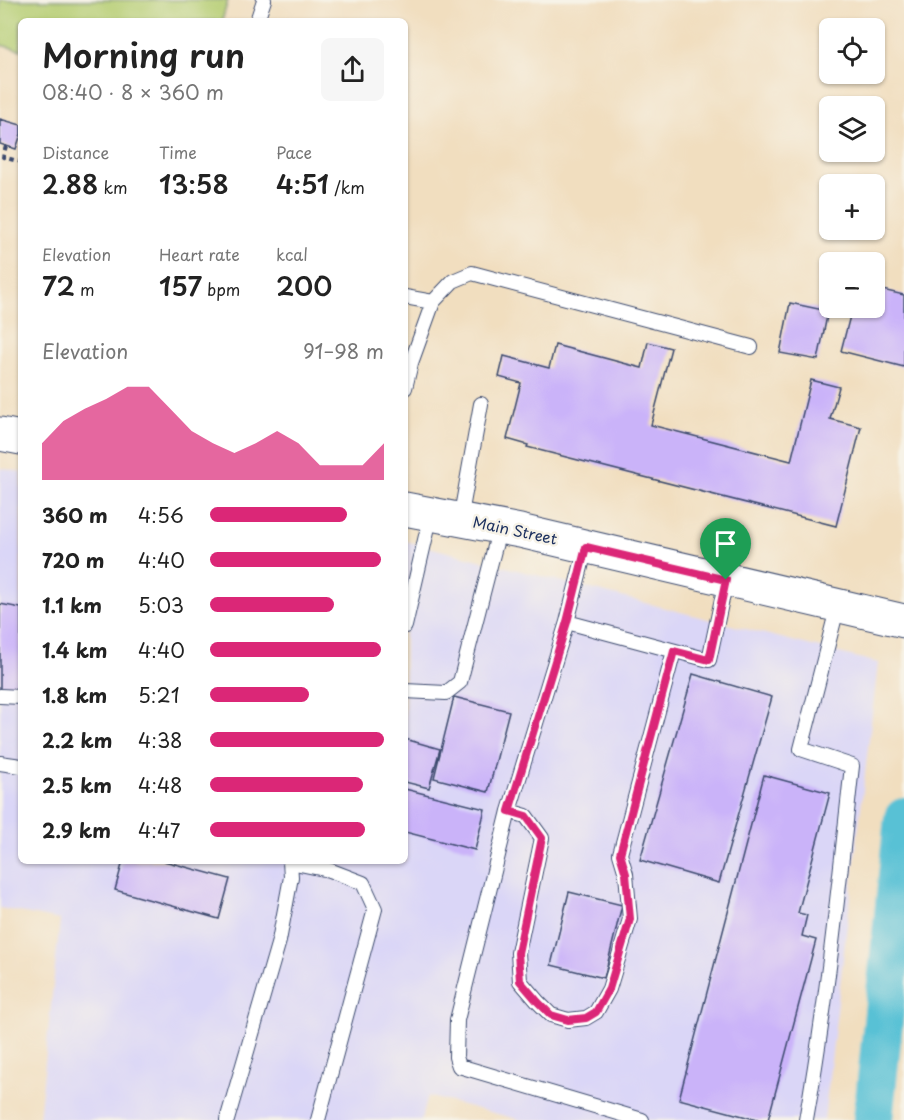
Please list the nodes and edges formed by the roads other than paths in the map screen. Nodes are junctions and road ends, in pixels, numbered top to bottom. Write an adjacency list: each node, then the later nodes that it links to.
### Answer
1 (264, 0): 2 (lane)
2 (258, 18)
3 (408, 298): 4 (lane)
4 (433, 303): 5 (lane); 6 (lane)
5 (751, 348)
6 (408, 376)
7 (481, 404): 10 (lane)
8 (0, 434): 9 (main road)
9 (18, 437)
10 (432, 514): 11 (main road, Main Street); 15 (lane)
11 (500, 527): 12 (main road, Main Street); 19 (lane)
12 (586, 547): 13 (main road, Main Street); 17 (lane)
13 (726, 580): 14 (main road, Main Street); 18 (lane)
14 (852, 608): 16 (main road, Main Street); 30 (lane)
15 (408, 614)
16 (904, 621)
17 (567, 622): 18 (lane); 24 (lane)
18 (674, 651): 24 (lane)
19 (408, 691)
20 (0, 696): 21 (lane)
21 (18, 697)
22 (0, 762): 23 (lane)
23 (18, 765)
24 (509, 811): 29 (lane)
25 (290, 864): 27 (lane)
26 (303, 864): 28 (lane)
27 (227, 1120)
28 (318, 1120)
29 (642, 1120)
30 (806, 1120)

